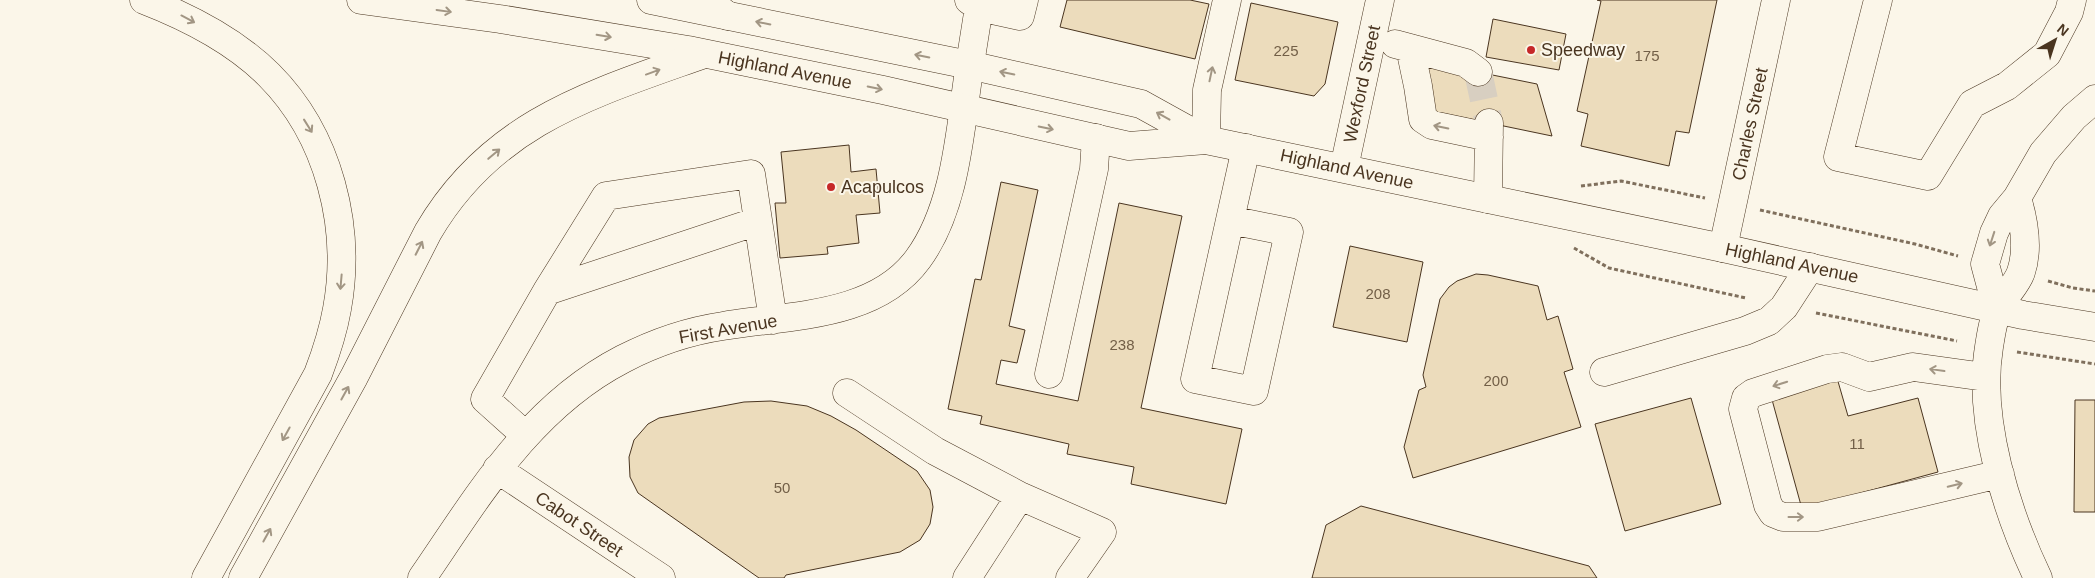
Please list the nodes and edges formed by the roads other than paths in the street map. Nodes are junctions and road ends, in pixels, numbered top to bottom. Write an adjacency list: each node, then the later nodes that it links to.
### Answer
1 (144, 0): 41 (main road, one-way to 41)
2 (361, 0): 14 (main road, Highland Avenue, one-way to 14)
3 (650, 0): 11 (main road, Highland Avenue)
4 (1024, 0): 10 (main road)
5 (1227, 0): 20 (main road, one-way to 5)
6 (1380, 0): 12 (main road, Wexford Street)
7 (1776, 0): 27 (main road, Charles Street)
8 (1878, 0): 9 (main road)
9 (2072, 0)
10 (974, 4): 15 (main road, First Avenue)
11 (718, 8): 15 (main road, Highland Avenue, one-way to 11)
12 (1373, 38): 13 (main road); 22 (main road, Wexford Street)
13 (1410, 48): 16 (main road); 24 (main road, one-way to 13)
14 (704, 54): 18 (main road, Highland Avenue, one-way to 18); 42 (main road, one-way to 14)
15 (970, 65): 18 (main road, First Avenue); 20 (main road, Highland Avenue, one-way to 15)
16 (1478, 72)
17 (2095, 99): 23 (main road)
18 (965, 109): 19 (main road, Highland Avenue, one-way to 19); 31 (main road, First Avenue)
19 (1096, 138): 20 (main road, Highland Avenue); 34 (main road)
20 (1206, 140): 21 (main road, Highland Avenue)
21 (1246, 148): 22 (main road, Highland Avenue); 25 (main road)
22 (1344, 168): 24 (main road, Highland Avenue)
23 (2017, 198): 30 (main road); 30 (main road, one-way to 30)
24 (1488, 200): 27 (main road, Highland Avenue)
25 (1230, 220): 25 (main road)
26 (758, 221): 29 (main road); 29 (main road); 31 (main road)
27 (1723, 248): 28 (main road, Highland Avenue)
28 (1810, 267): 30 (main road, Highland Avenue); 33 (main road)
29 (547, 291): 37 (main road)
30 (1998, 309): 32 (main road, Highland Avenue); 35 (main road)
31 (773, 320): 37 (main road, First Avenue)
32 (2095, 327)
33 (1604, 372)
34 (1049, 374)
35 (1985, 377): 39 (main road); 39 (main road, one-way to 39)
36 (847, 393): 40 (main road)
37 (525, 436): 38 (main road, First Avenue)
38 (498, 469): 43 (main road, First Avenue); 44 (main road, Cabot Street)
39 (2000, 474): 47 (main road)
40 (1020, 496): 45 (main road); 46 (main road)
41 (206, 578)
42 (243, 578)
43 (422, 578)
44 (661, 578)
45 (967, 578)
46 (1070, 578)
47 (2038, 578)

